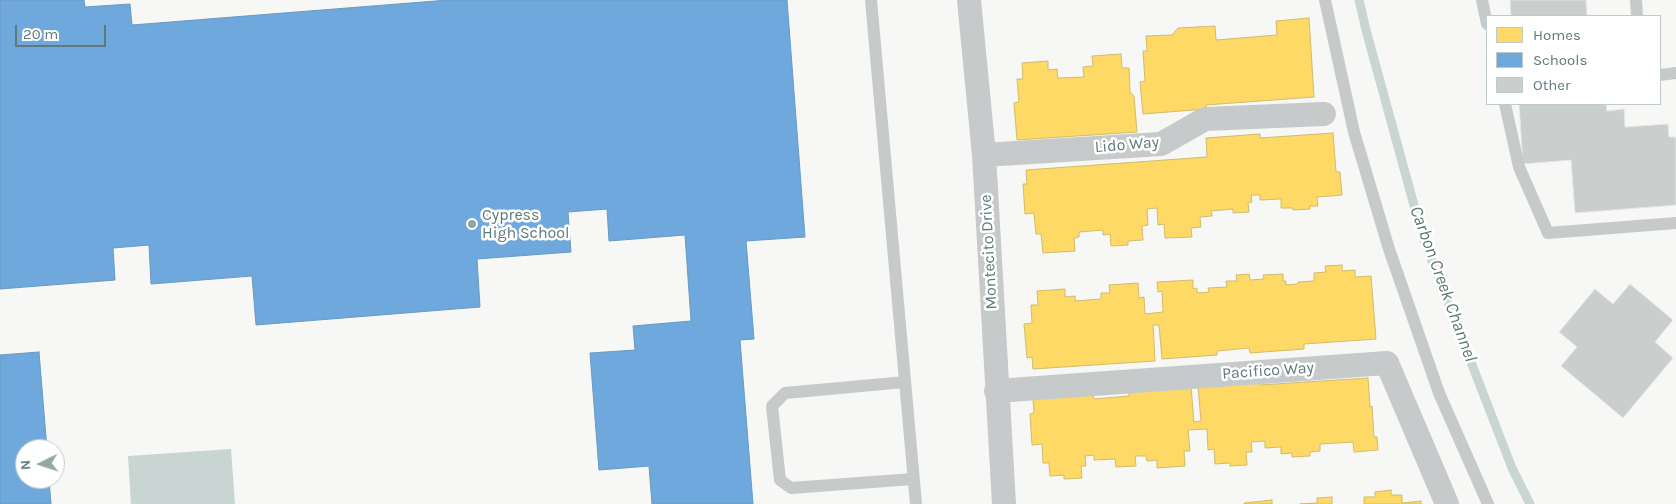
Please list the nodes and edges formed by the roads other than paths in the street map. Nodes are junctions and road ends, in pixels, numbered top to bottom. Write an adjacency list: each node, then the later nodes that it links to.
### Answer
1 (871, 0): 14 (lane)
2 (969, 0): 12 (street, Montecito Drive)
3 (1325, 0): 20 (lane)
4 (1482, 0): 7 (lane)
5 (1636, 0): 6 (lane)
6 (1637, 15)
7 (1486, 19)
8 (1676, 73): 9 (lane)
9 (1661, 75)
10 (1505, 105): 13 (lane)
11 (1324, 114): 12 (street, Lido Way)
12 (984, 155): 15 (street, Montecito Drive)
13 (1676, 223)
14 (905, 382): 16 (lane); 16 (lane)
15 (996, 391): 18 (street, Montecito Drive); 19 (street, Pacifico Way)
16 (913, 480): 17 (lane)
17 (916, 504)
18 (1004, 504)
19 (1447, 504)
20 (1488, 504)

